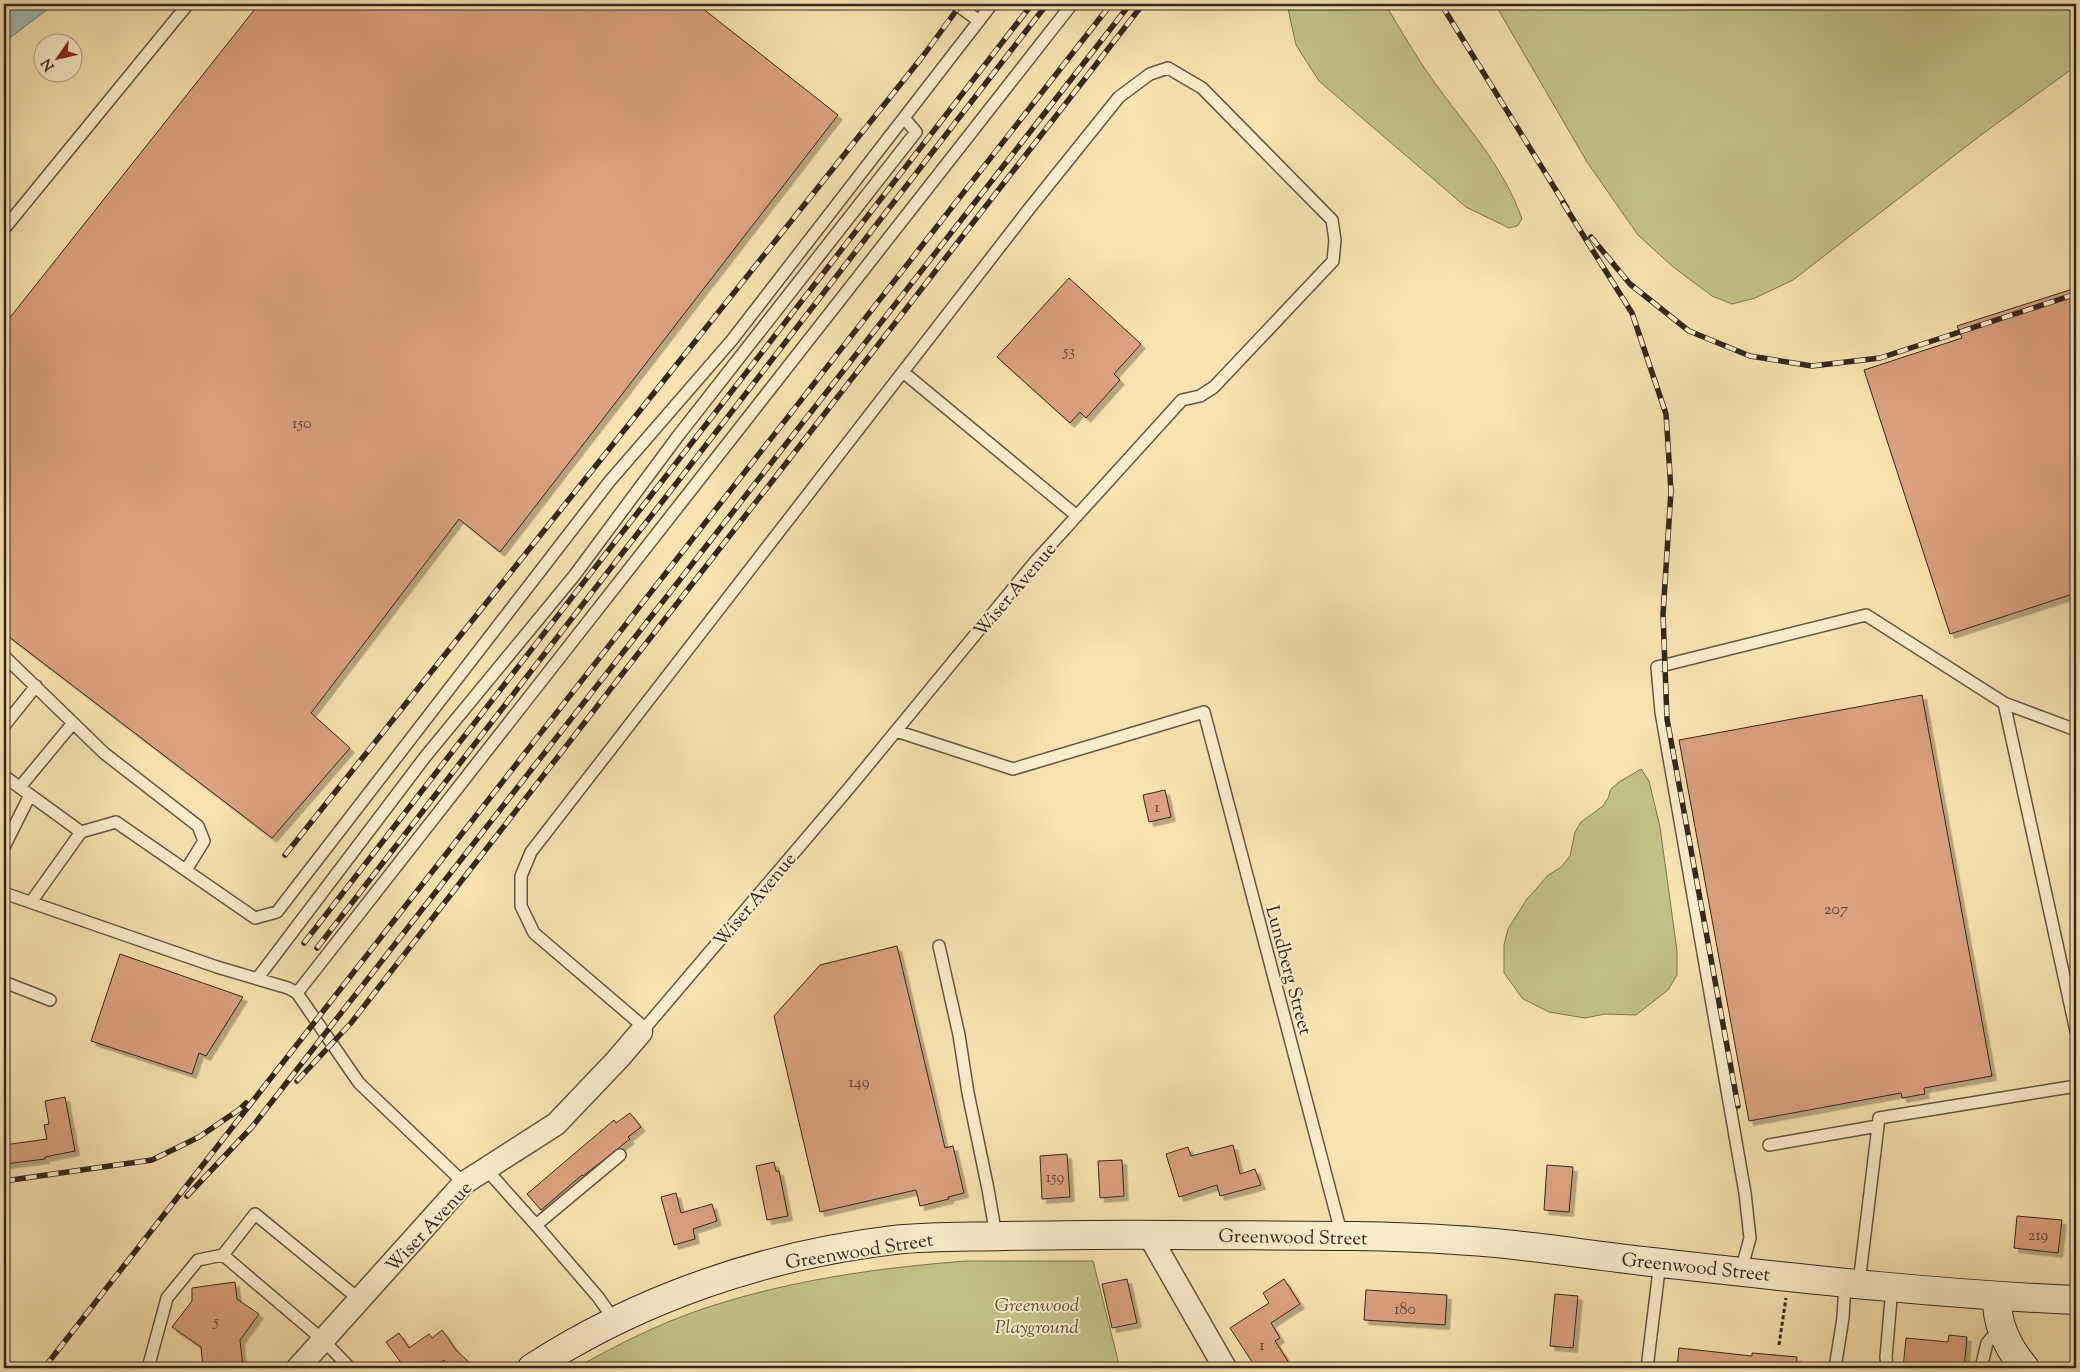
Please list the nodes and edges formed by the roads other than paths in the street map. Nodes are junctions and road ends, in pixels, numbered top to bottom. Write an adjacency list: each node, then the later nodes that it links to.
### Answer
1 (188, 4): 7 (lane)
2 (956, 4): 5 (lane)
3 (992, 4): 5 (lane)
4 (1072, 4): 28 (lane)
5 (979, 21): 6 (lane)
6 (904, 118): 22 (lane); 26 (lane)
7 (4, 229)
8 (903, 372): 9 (lane); 9 (lane, Wiser Avenue); 30 (lane)
9 (1077, 516): 16 (lane, Wiser Avenue)
10 (4, 656): 11 (lane)
11 (36, 686): 13 (lane); 14 (lane)
12 (2004, 703): 15 (lane); 31 (lane); 44 (lane)
13 (73, 723): 18 (lane); 22 (lane)
14 (4, 726)
15 (2076, 730)
16 (896, 731): 30 (lane, Wiser Avenue); 41 (lane, Lundberg Street)
17 (4, 776): 18 (lane)
18 (20, 788): 19 (lane)
19 (30, 795): 20 (lane); 21 (lane)
20 (81, 832): 22 (lane); 24 (lane)
21 (4, 844)
22 (186, 870)
23 (4, 893): 24 (lane)
24 (30, 902): 26 (lane)
25 (939, 946): 40 (lane)
26 (257, 979): 28 (lane)
27 (4, 982): 29 (lane)
28 (298, 993): 37 (lane)
29 (50, 1000)
30 (643, 1030): 36 (street, Wiser Avenue)
31 (2076, 1031)
32 (2076, 1086): 33 (lane)
33 (1878, 1126): 34 (lane); 45 (lane)
34 (1769, 1145)
35 (620, 1155): 38 (lane)
36 (486, 1169): 37 (street, Wiser Avenue); 38 (lane)
37 (464, 1183): 48 (street, Wiser Avenue)
38 (536, 1225): 50 (lane)
39 (1149, 1235): 40 (main road, Greenwood Street); 41 (main road, Greenwood Street); 57 (street)
40 (996, 1236): 50 (main road, Greenwood Street)
41 (1342, 1236): 43 (main road, Greenwood Street)
42 (223, 1255): 48 (lane); 52 (lane); 53 (lane)
43 (1660, 1262): 44 (main road, Greenwood Street); 58 (lane)
44 (1741, 1271): 45 (main road, Greenwood Street)
45 (1852, 1283): 46 (main road, Greenwood Street); 59 (lane)
46 (1892, 1287): 47 (main road, Greenwood Street); 60 (lane)
47 (1998, 1296): 49 (main road, Greenwood Street); 51 (main road)
48 (360, 1300): 52 (street, Wiser Avenue)
49 (2076, 1300)
50 (615, 1321): 56 (main road, Greenwood Street)
51 (2002, 1326): 61 (lane); 62 (main road)
52 (323, 1340): 54 (street, Wiser Avenue); 55 (lane)
53 (148, 1368)
54 (298, 1368)
55 (350, 1368)
56 (532, 1368)
57 (1225, 1368)
58 (1647, 1368)
59 (1835, 1368)
60 (1887, 1368)
61 (1981, 1368)
62 (2025, 1368)

